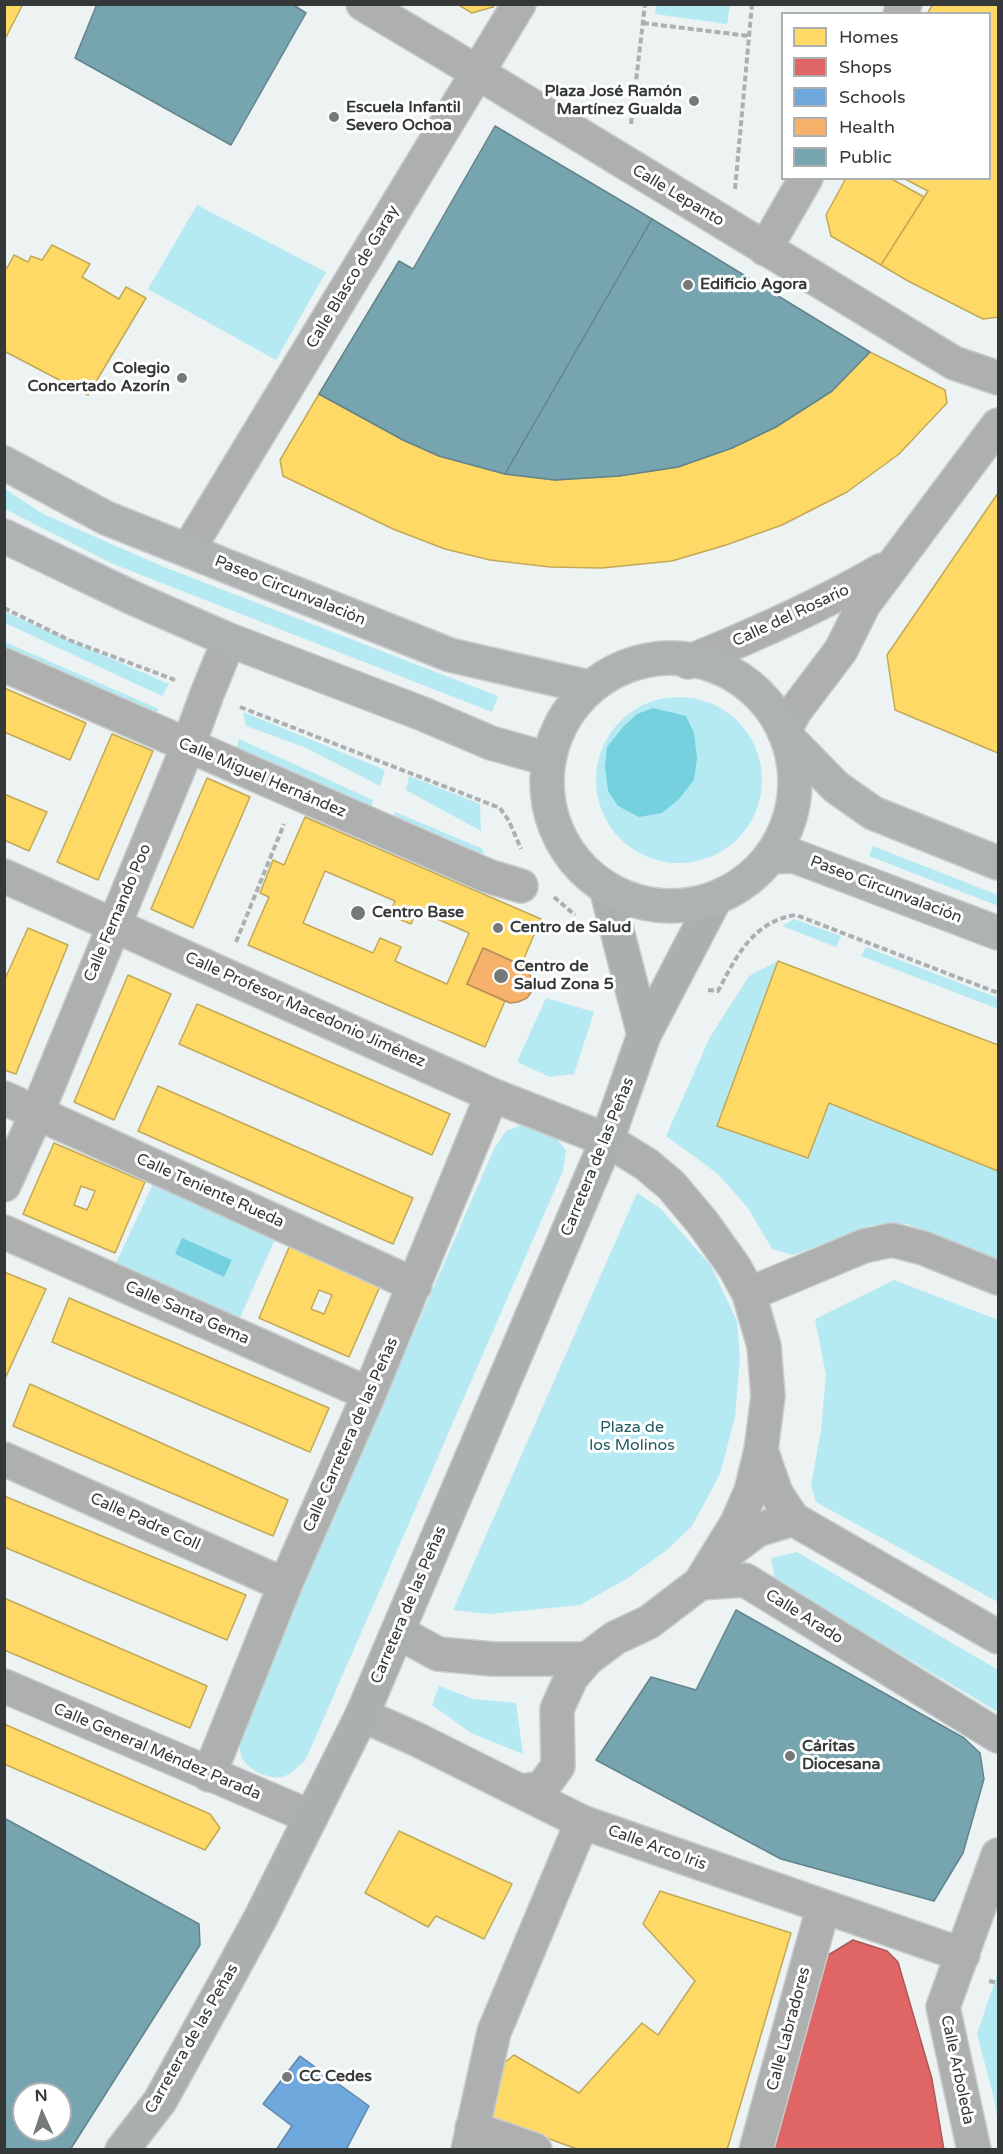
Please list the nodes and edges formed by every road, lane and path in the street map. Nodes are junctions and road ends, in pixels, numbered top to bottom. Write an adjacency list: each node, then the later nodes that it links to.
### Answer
1 (363, 4): 7 (street, Calle Lepanto)
2 (519, 4): 7 (street, Calle Blasco de Garay)
3 (645, 4): 5 (path)
4 (752, 4): 6 (path)
5 (642, 23): 6 (path); 8 (path)
6 (749, 36): 11 (path)
7 (478, 74): 13 (street, Calle Lepanto); 18 (street, Calle Blasco de Garay)
8 (630, 129)
9 (805, 180): 12 (street)
10 (726, 184): 11 (path)
11 (735, 189): 12 (path)
12 (788, 210): 13 (street)
13 (765, 249): 14 (street, Calle Lepanto)
14 (999, 378)
15 (999, 425): 19 (street, Calle del Rosario)
16 (4, 463): 18 (main road, Paseo Circunvalación)
17 (4, 536): 21 (main road)
18 (188, 550): 24 (main road, Paseo Circunvalación)
19 (892, 565): 22 (street, Calle del Rosario); 26 (street, Calle del Rosario)
20 (4, 608): 25 (path)
21 (229, 640): 25 (street, Calle Fernando Poo); 28 (main road)
22 (688, 662): 24 (main road); 26 (main road)
23 (4, 665): 27 (street, Calle Miguel Hernández)
24 (589, 687): 28 (main road)
25 (207, 694): 27 (street, Calle Fernando Poo); 33 (path)
26 (787, 735): 30 (main road); 31 (main road)
27 (188, 746): 29 (street, Calle Miguel Hernández); 37 (street, Calle Fernando Poo)
28 (548, 759): 34 (main road)
29 (298, 794): 33 (street, Calle Miguel Hernández); 39 (path)
30 (771, 857): 35 (main road); 38 (main road, Paseo Circunvalación)
31 (999, 863)
32 (4, 876): 37 (street, Calle Profesor Macedonio Jiménez)
33 (532, 879): 36 (path)
34 (606, 888): 35 (main road); 42 (main road)
35 (714, 901): 42 (main road, Carretera de las Peñas)
36 (578, 918)
37 (113, 924): 39 (street, Calle Profesor Macedonio Jiménez); 45 (street, Calle Fernando Poo)
38 (999, 933)
39 (225, 974): 43 (street, Calle Profesor Macedonio Jiménez)
40 (705, 990): 41 (path)
41 (999, 993)
42 (644, 1035): 46 (main road, Carretera de las Peñas)
43 (492, 1095): 46 (street, Calle Profesor Macedonio Jiménez); 50 (street, Calle Carretera de las Peñas)
44 (4, 1098): 45 (street, Calle Teniente Rueda)
45 (36, 1113): 47 (street, Calle Fernando Poo); 50 (street, Calle Teniente Rueda)
46 (607, 1140): 51 (street); 58 (main road, Carretera de las Peñas)
47 (4, 1185)
48 (4, 1232): 52 (street, Calle Santa Gema)
49 (999, 1278): 51 (street)
50 (415, 1285): 52 (street, Calle Carretera de las Peñas)
51 (749, 1294): 53 (street)
52 (369, 1394): 57 (street, Calle Carretera de las Peñas)
53 (761, 1450): 55 (street); 56 (street)
54 (4, 1459): 57 (street, Calle Padre Coll)
55 (793, 1519): 56 (street); 59 (street)
56 (700, 1583): 60 (street); 63 (street, Calle Arado)
57 (285, 1585): 64 (street, Calle Carretera de las Peñas)
58 (398, 1632): 60 (street); 62 (main road, Carretera de las Peñas)
59 (999, 1637)
60 (587, 1659): 65 (street)
61 (4, 1686): 64 (street, Calle General Méndez Parada)
62 (362, 1715): 65 (street, Calle Arco Iris); 66 (main road, Carretera de las Peñas)
63 (999, 1736)
64 (209, 1775): 66 (street, Calle General Méndez Parada)
65 (521, 1791): 67 (street, Calle Arco Iris)
66 (311, 1817): 72 (main road, Carretera de las Peñas)
67 (582, 1822): 69 (street, Calle Arco Iris); 71 (street)
68 (999, 1855): 70 (street, Calle Arboleda)
69 (823, 1908): 70 (street, Calle Arco Iris); 74 (street, Calle Labradores)
70 (963, 1955): 75 (street, Calle Arboleda)
71 (470, 2139): 73 (street)
72 (122, 2150)
73 (535, 2150)
74 (756, 2150)
75 (974, 2150)

